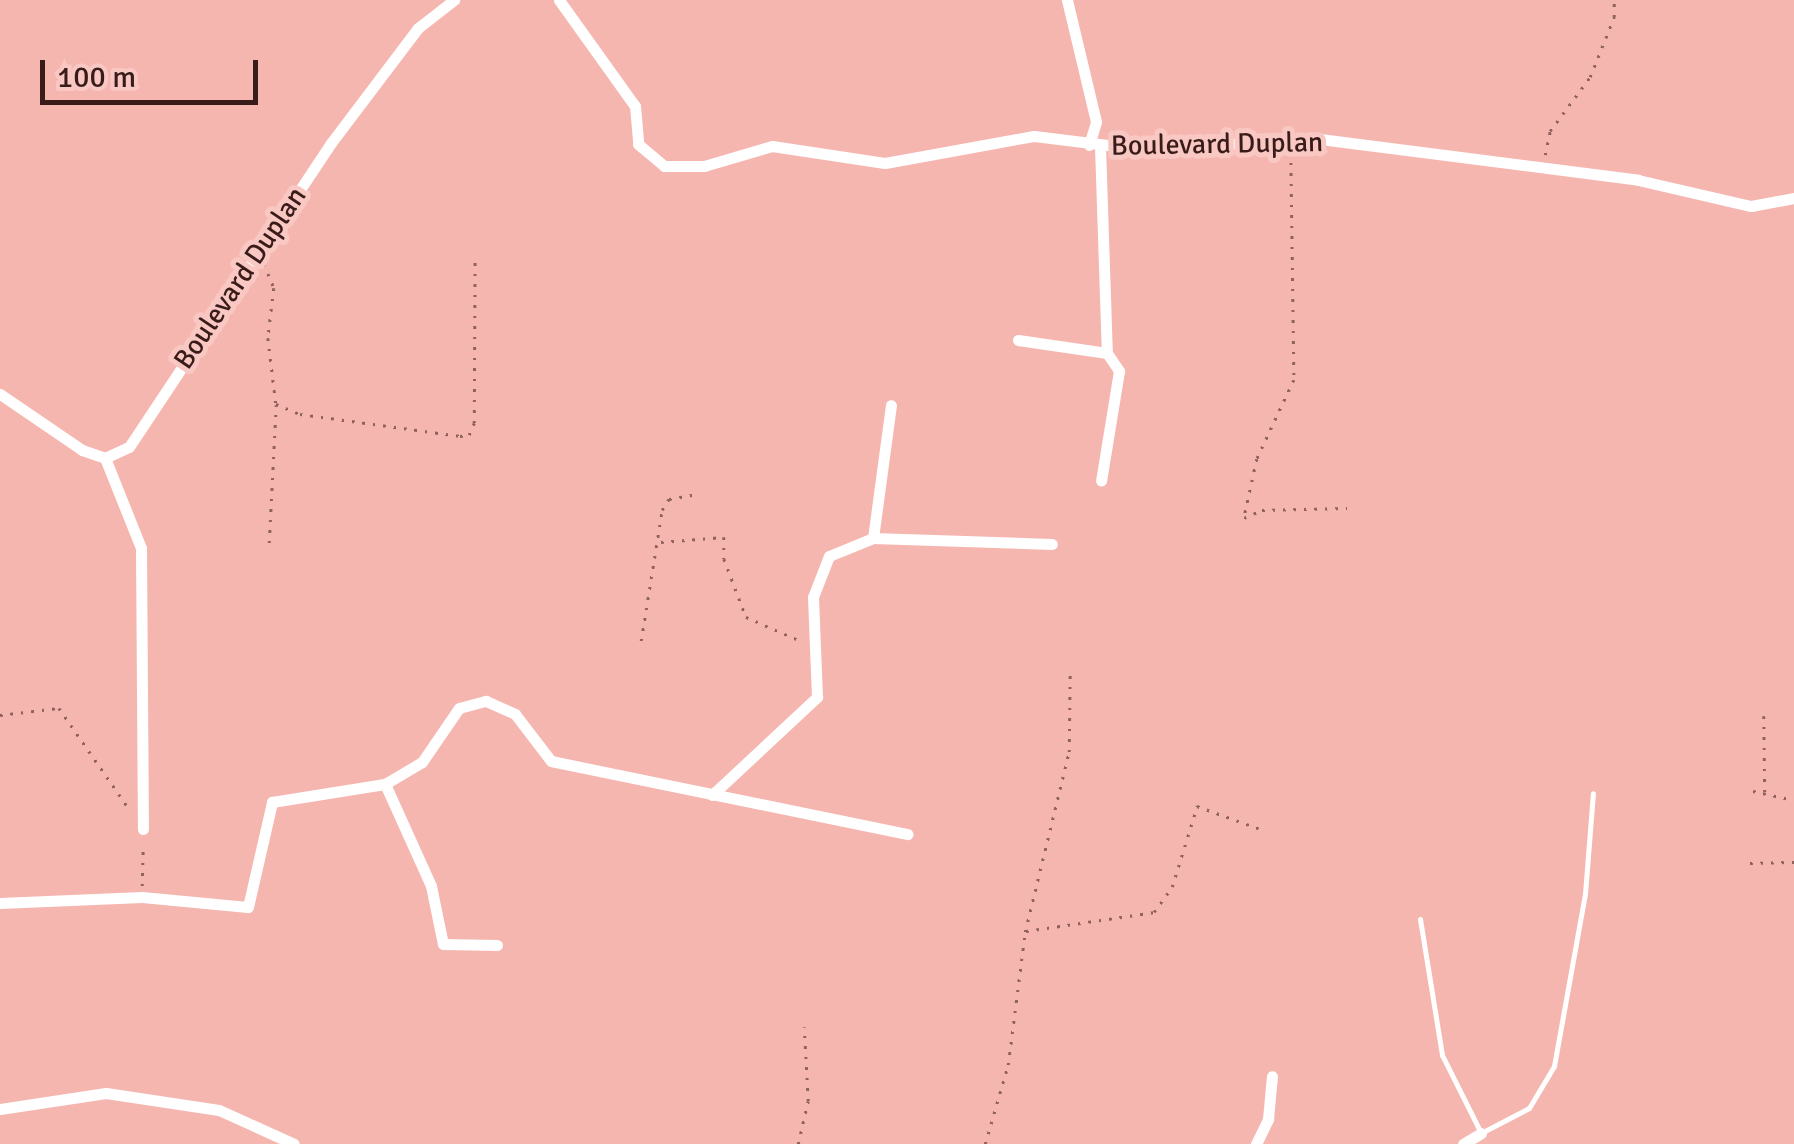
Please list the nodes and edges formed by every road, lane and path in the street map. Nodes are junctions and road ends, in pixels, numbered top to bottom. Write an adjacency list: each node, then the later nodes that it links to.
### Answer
1 (454, 0): 9 (street, Boulevard Duplan)
2 (559, 0): 6 (street, Boulevard Duplan)
3 (1067, 0): 6 (street)
4 (1614, 0): 7 (path)
5 (1291, 140): 6 (street, Boulevard Duplan); 7 (street, Boulevard Duplan); 19 (path)
6 (1094, 146): 12 (street)
7 (1541, 171): 8 (street, Boulevard Duplan)
8 (1794, 198)
9 (256, 249): 14 (path); 16 (street, Boulevard Duplan)
10 (474, 256): 14 (path)
11 (1018, 340): 12 (street)
12 (1108, 353): 17 (street)
13 (0, 394): 16 (street)
14 (276, 404): 22 (path)
15 (892, 405): 20 (street)
16 (105, 458): 35 (street)
17 (1102, 482)
18 (698, 494): 21 (path)
19 (1347, 508)
20 (873, 538): 23 (street); 25 (street)
21 (661, 542): 24 (path); 25 (path)
22 (269, 543)
23 (1052, 544)
24 (641, 640)
25 (816, 648): 33 (street)
26 (1070, 668): 43 (path)
27 (0, 715): 35 (path)
28 (1764, 716): 32 (path)
29 (385, 784): 33 (street); 40 (street); 44 (street)
30 (1753, 790): 32 (path)
31 (1593, 794): 48 (lane)
32 (1765, 794): 34 (path)
33 (712, 795): 37 (street)
34 (1794, 800)
35 (144, 829): 40 (path)
36 (1263, 830): 43 (path)
37 (908, 834)
38 (1794, 862): 39 (path)
39 (1750, 863)
40 (142, 897): 41 (street)
41 (0, 903)
42 (1420, 918): 48 (lane)
43 (1025, 932): 51 (path)
44 (496, 944)
45 (804, 1026): 50 (path)
46 (1272, 1076): 52 (street)
47 (0, 1108): 49 (street)
48 (1482, 1133): 53 (street)
49 (294, 1144)
50 (798, 1144)
51 (985, 1144)
52 (1256, 1144)
53 (1463, 1144)

